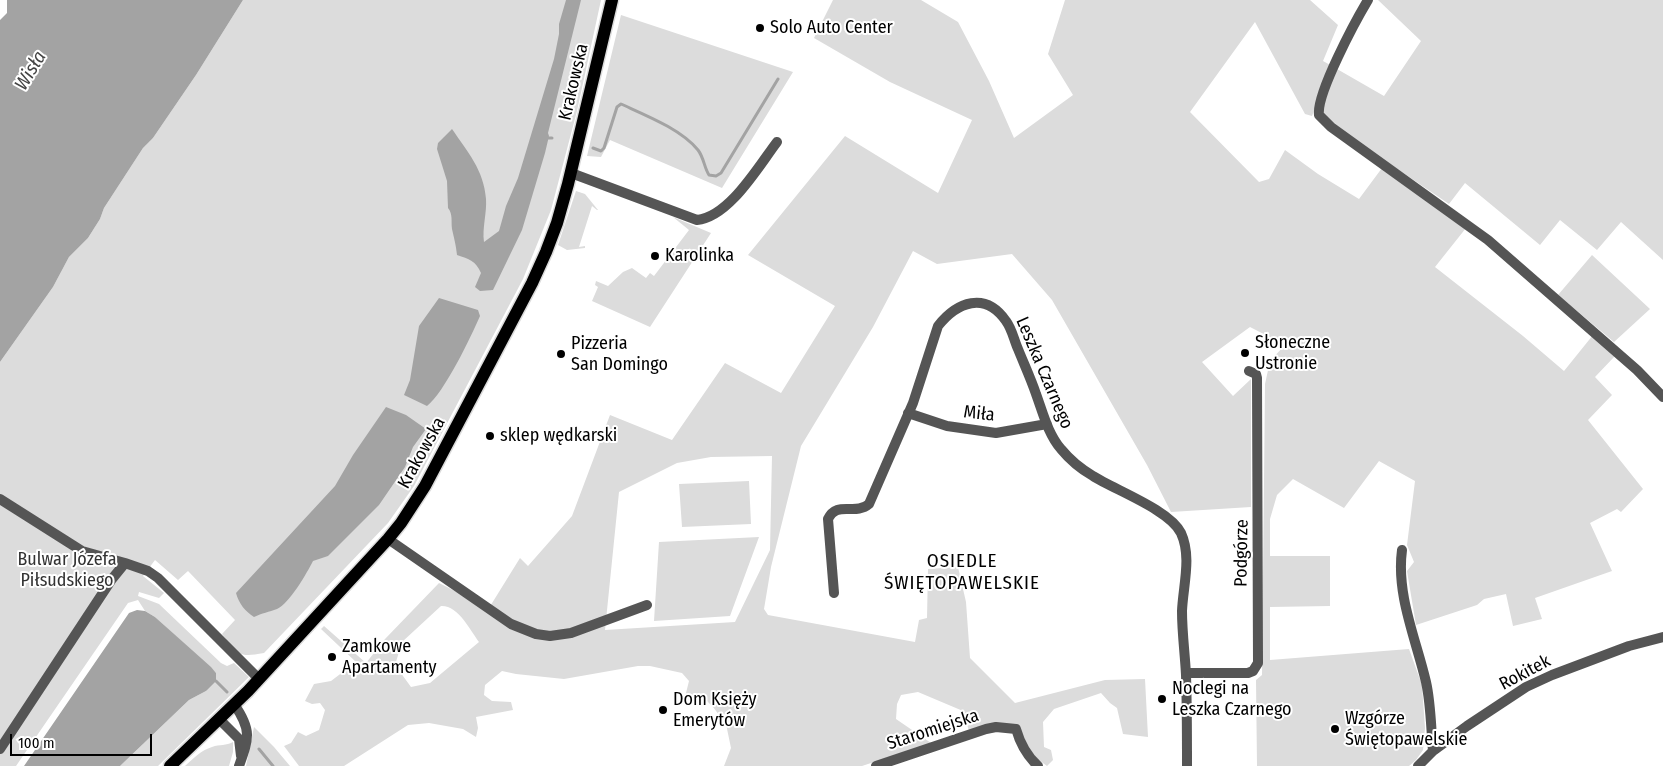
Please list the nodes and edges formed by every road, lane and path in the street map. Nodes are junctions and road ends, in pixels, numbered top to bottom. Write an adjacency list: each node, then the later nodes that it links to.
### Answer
1 (612, 0): 4 (main road, Krakowska)
2 (1368, 0): 6 (street)
3 (777, 142): 4 (street)
4 (571, 173): 10 (main road, Krakowska)
5 (1249, 371): 16 (street, Podgórze)
6 (1663, 397)
7 (908, 413): 8 (street, Miła); 8 (street, Leszka Czarnego); 13 (street, Leszka Czarnego)
8 (1048, 424): 16 (street, Leszka Czarnego)
9 (0, 499): 12 (street)
10 (388, 539): 14 (street); 17 (main road, Krakowska)
11 (1402, 550): 21 (street)
12 (125, 563): 17 (street); 20 (street)
13 (834, 593)
14 (647, 605)
15 (1663, 637): 21 (street, Rokitek)
16 (1186, 673): 26 (street, Leszka Czarnego)
17 (259, 679): 18 (main road, Krakowska)
18 (234, 704): 19 (main road, Krakowska); 22 (street)
19 (219, 719): 22 (street); 23 (main road, Krakowska)
20 (0, 749)
21 (1433, 751): 27 (street, Rokitek)
22 (240, 764)
23 (170, 766)
24 (876, 766): 25 (street, Staromiejska)
25 (1038, 766)
26 (1187, 766)
27 (1418, 766)

